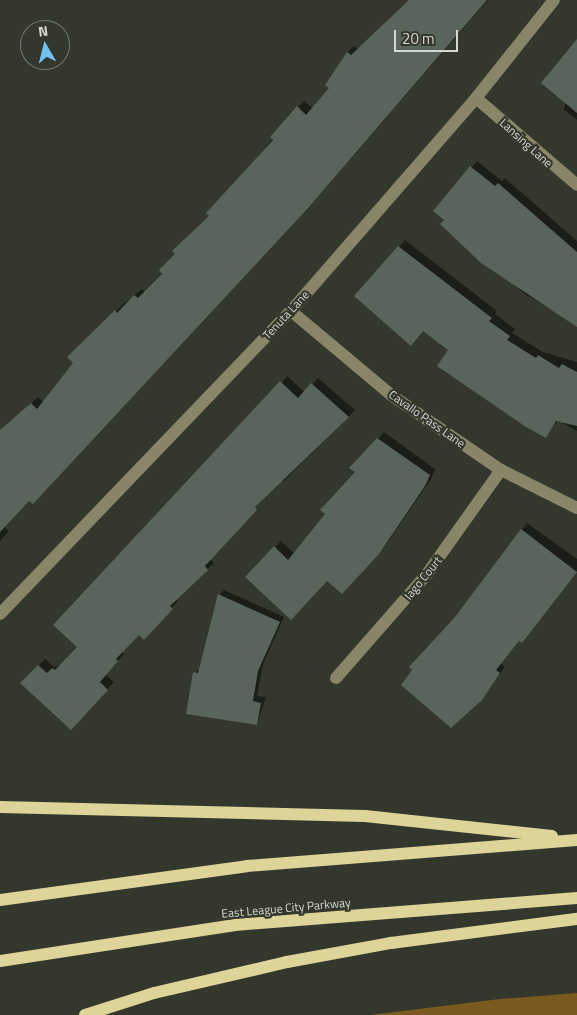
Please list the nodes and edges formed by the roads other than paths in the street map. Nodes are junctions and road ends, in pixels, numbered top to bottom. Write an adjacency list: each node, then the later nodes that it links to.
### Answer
1 (554, 0): 2 (street, Tenuta Lane)
2 (476, 98): 3 (street, Lansing Lane); 4 (street, Tenuta Lane)
3 (577, 185)
4 (291, 311): 5 (street, Cavallo Pass Lane); 7 (street, Tenuta Lane)
5 (501, 470): 6 (street, Cavallo Pass Lane); 8 (street, Iago Court)
6 (577, 508)
7 (0, 614)
8 (336, 678)
9 (0, 807): 10 (main road)
10 (577, 840): 12 (main road)
11 (577, 898): 14 (main road, East League City Parkway)
12 (0, 900)
13 (577, 919): 15 (main road)
14 (0, 961)
15 (85, 1015)

